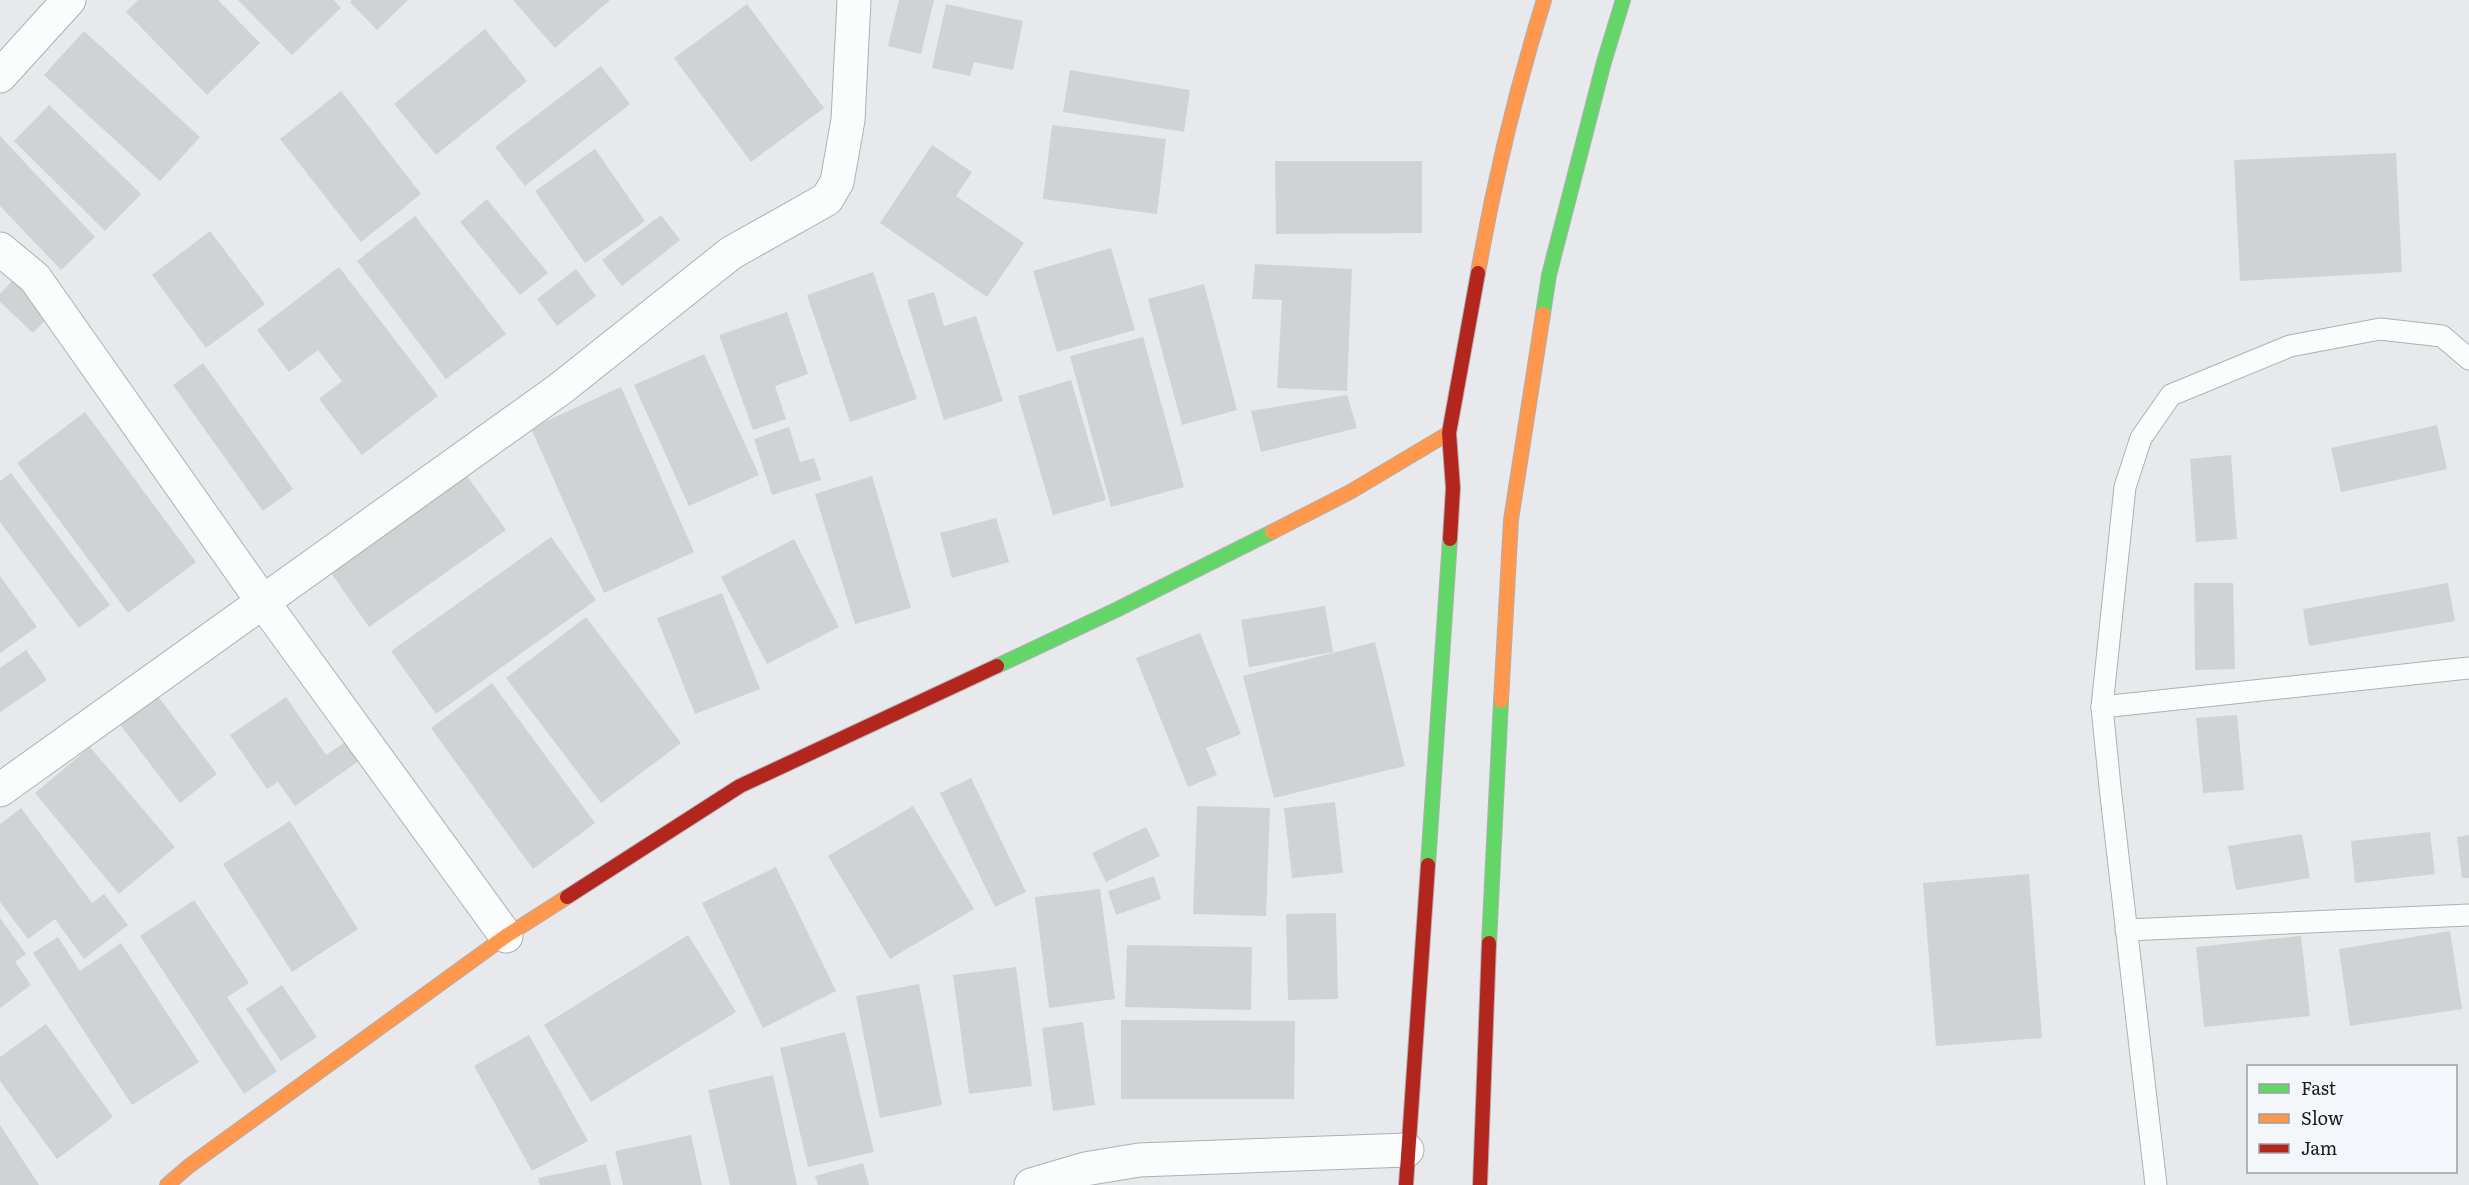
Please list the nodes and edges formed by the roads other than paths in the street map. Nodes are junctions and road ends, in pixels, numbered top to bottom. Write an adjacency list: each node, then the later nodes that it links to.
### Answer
1 (854, 0): 9 (street)
2 (1545, 0): 8 (main road)
3 (1623, 0): 20 (main road)
4 (63, 3): 5 (street)
5 (0, 76)
6 (0, 249): 9 (street)
7 (2469, 359): 11 (lane)
8 (1449, 433): 15 (main road); 16 (main road)
9 (263, 602): 12 (street); 15 (street)
10 (2469, 668): 11 (lane)
11 (2103, 707): 14 (lane)
12 (0, 790)
13 (2469, 915): 14 (lane)
14 (2126, 930): 21 (lane)
15 (506, 936): 17 (main road)
16 (1407, 1150): 18 (street); 19 (main road)
17 (167, 1185)
18 (1031, 1185)
19 (1406, 1185)
20 (1480, 1185)
21 (2156, 1185)

